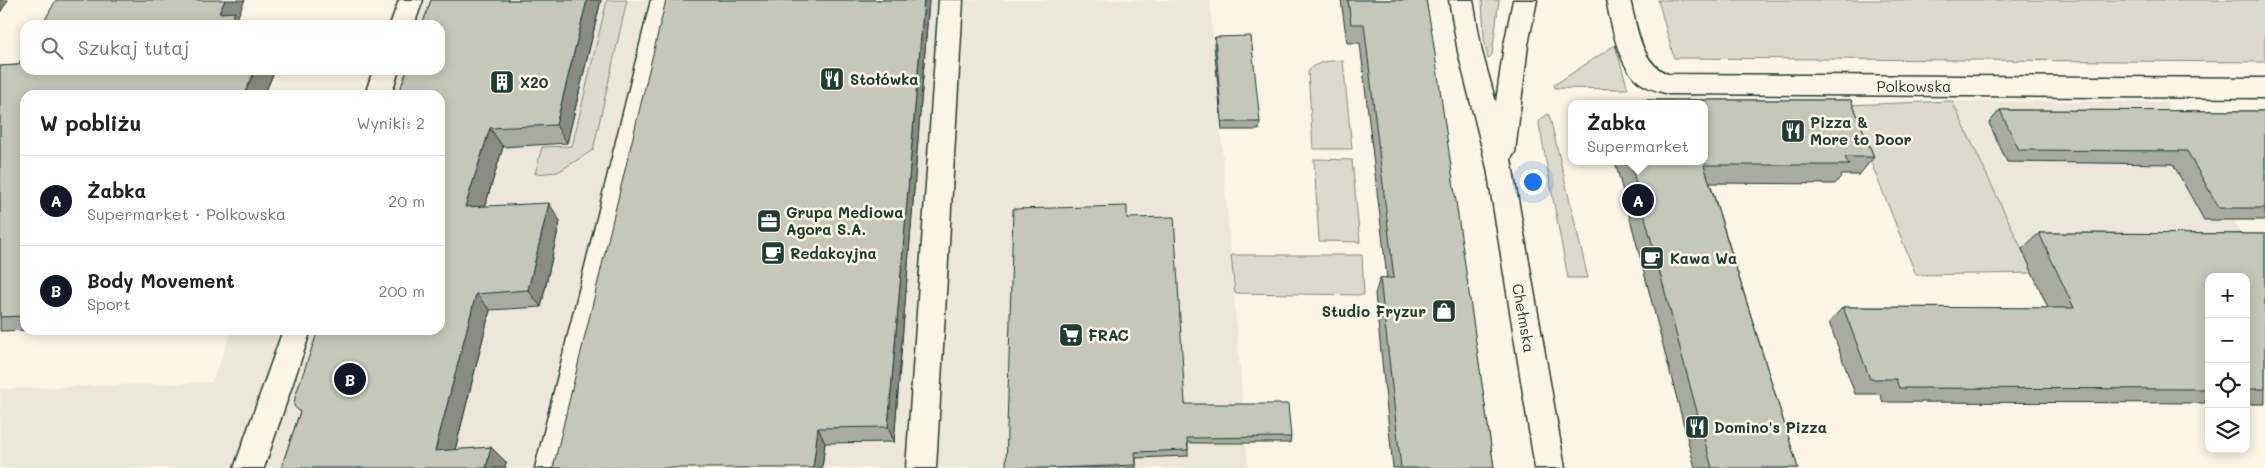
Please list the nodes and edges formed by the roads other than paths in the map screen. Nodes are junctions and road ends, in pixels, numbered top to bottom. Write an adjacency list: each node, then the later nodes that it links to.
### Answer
1 (411, 0): 7 (street)
2 (663, 0): 14 (street)
3 (951, 0): 15 (street)
4 (1461, 0): 11 (street, Chełmska)
5 (1525, 0): 11 (street, Chełmska)
6 (1618, 0): 9 (street, Polkowska)
7 (404, 20)
8 (384, 75): 10 (street)
9 (2265, 88)
10 (380, 90)
11 (1500, 168): 16 (street, Chełmska)
12 (295, 335): 13 (street)
13 (249, 468)
14 (550, 468)
15 (921, 468)
16 (1550, 468)

